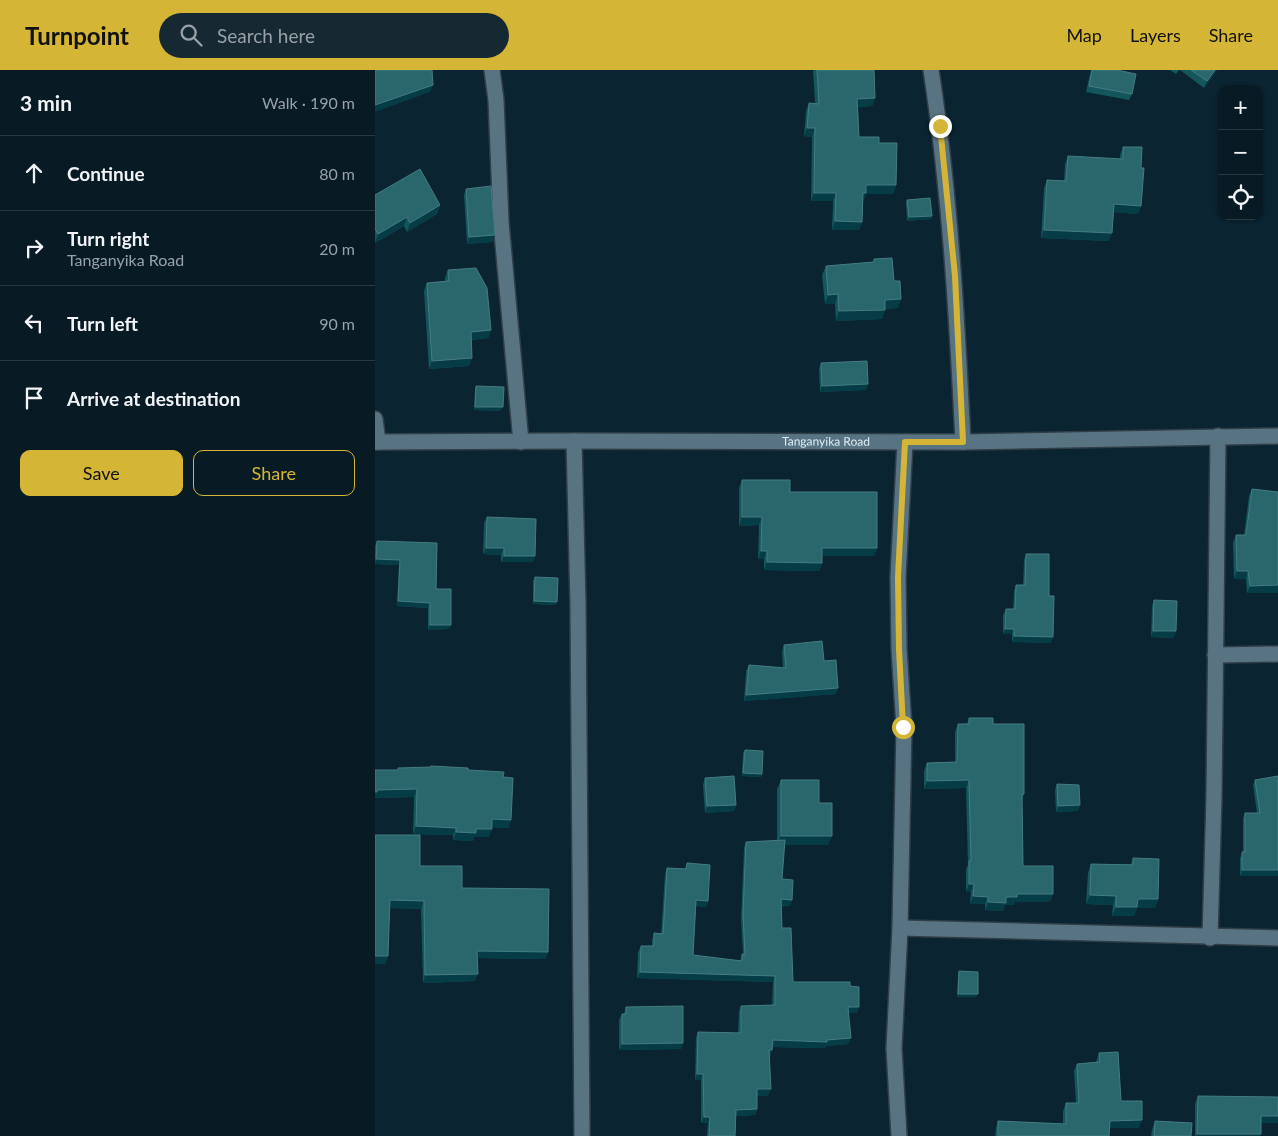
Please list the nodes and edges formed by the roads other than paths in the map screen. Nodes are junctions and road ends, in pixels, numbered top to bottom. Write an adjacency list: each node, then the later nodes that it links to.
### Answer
1 (492, 70): 8 (street)
2 (931, 70): 10 (street)
3 (375, 419): 7 (street)
4 (1217, 436): 5 (street, Tanganyika Road); 10 (street, Tanganyika Road); 11 (street)
5 (1278, 436)
6 (574, 441): 8 (street, Tanganyika Road); 9 (street, Tanganyika Road); 16 (street)
7 (376, 442): 8 (street, Tanganyika Road)
8 (521, 442)
9 (905, 442): 10 (street, Tanganyika Road); 13 (street)
10 (963, 442)
11 (1215, 654): 12 (street); 14 (street)
12 (1278, 654)
13 (900, 928): 14 (street); 17 (street)
14 (1210, 938): 15 (street)
15 (1278, 938)
16 (582, 1136)
17 (899, 1136)

